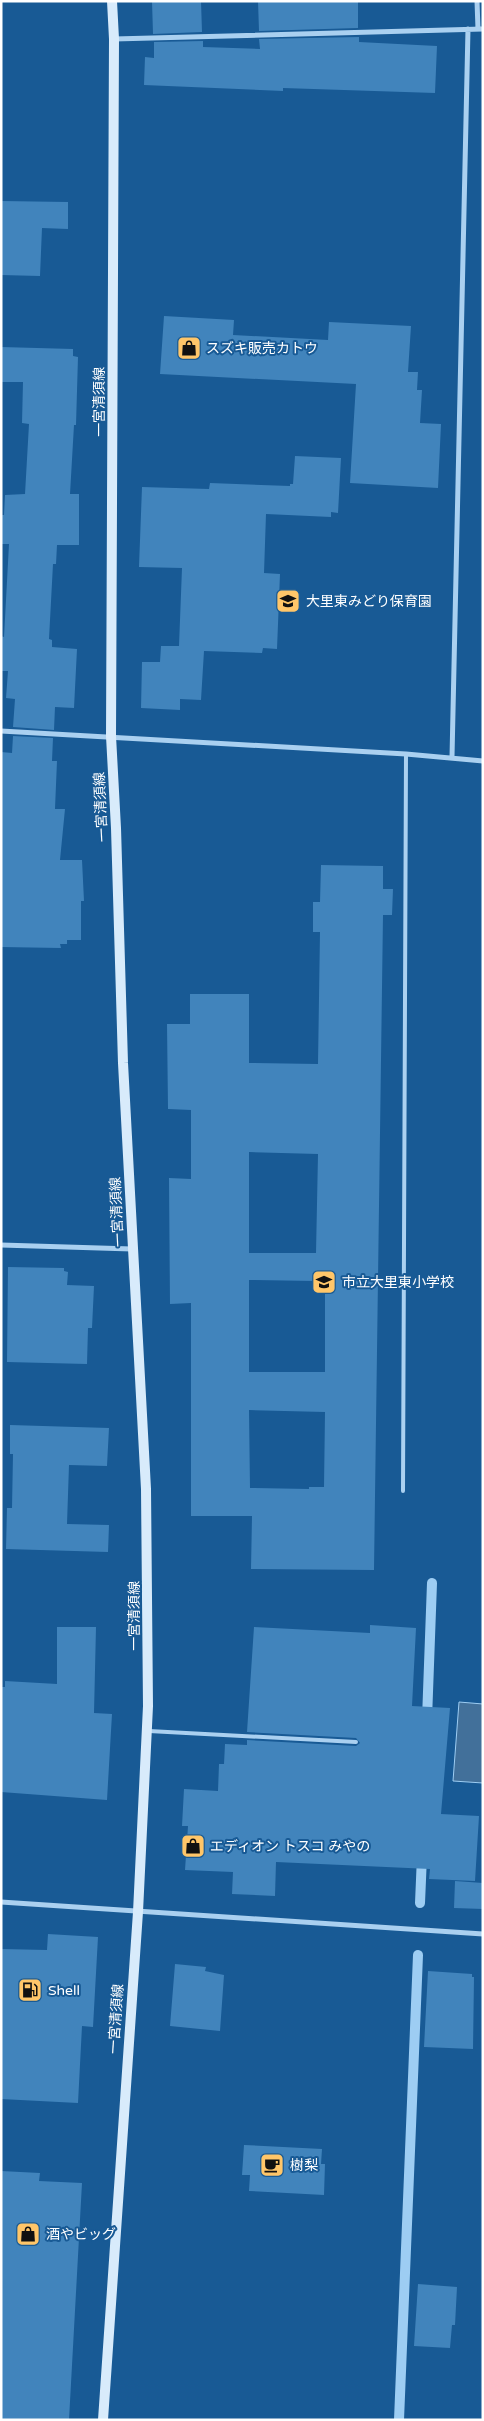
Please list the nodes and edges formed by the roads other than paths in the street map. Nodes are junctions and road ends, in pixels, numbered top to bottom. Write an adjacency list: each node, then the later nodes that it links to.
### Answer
1 (112, 1): 5 (main road, 一宮清須線)
2 (477, 1): 4 (street)
3 (468, 29): 4 (street); 5 (street); 9 (street)
4 (480, 29)
5 (114, 38): 7 (main road, 一宮清須線)
6 (1, 731): 7 (street)
7 (111, 736): 8 (street); 12 (main road, 一宮清須線)
8 (406, 754): 9 (street); 13 (lane)
9 (452, 757): 10 (street)
10 (483, 761)
11 (1, 1245): 12 (street)
12 (132, 1250): 14 (main road, 一宮清須線)
13 (403, 1491)
14 (147, 1731): 15 (lane); 17 (main road, 一宮清須線)
15 (356, 1742)
16 (1, 1902): 17 (street)
17 (138, 1912): 18 (street); 19 (main road, 一宮清須線)
18 (483, 1934)
19 (102, 2420)

